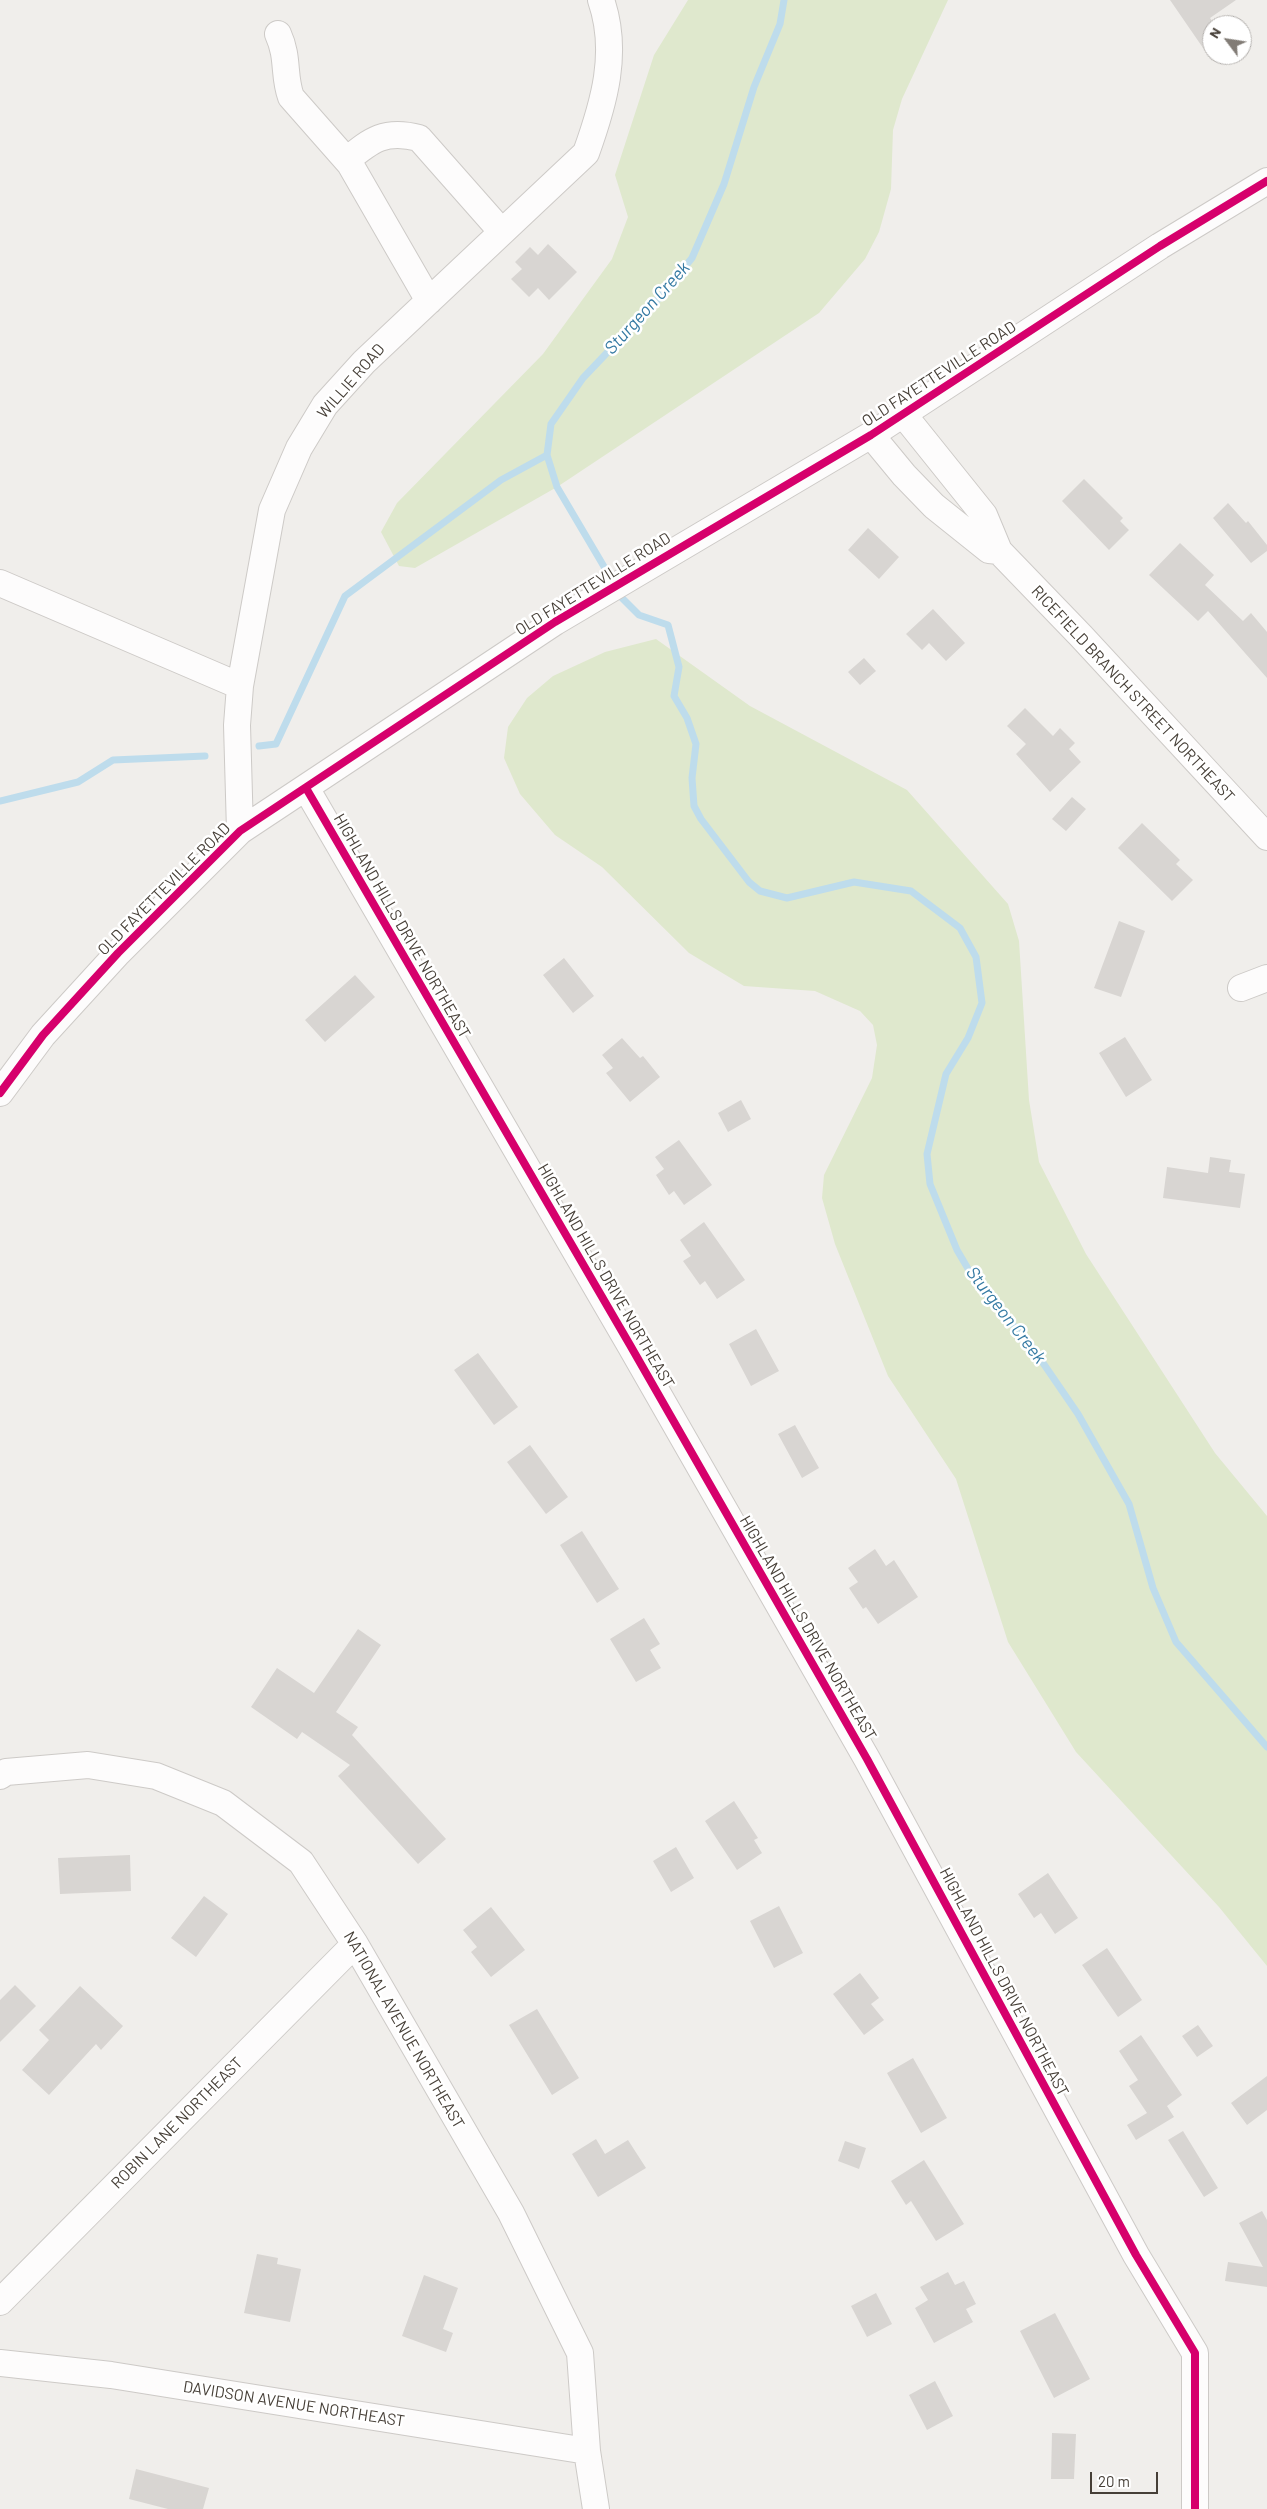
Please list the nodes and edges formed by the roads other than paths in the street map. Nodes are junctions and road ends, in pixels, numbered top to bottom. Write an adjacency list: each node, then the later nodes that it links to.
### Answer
1 (601, 0): 5 (street, WILLIE ROAD)
2 (278, 34): 3 (street)
3 (347, 160): 5 (street); 6 (street)
4 (1267, 181): 7 (street, OLD FAYETTEVILLE ROAD)
5 (502, 232): 6 (street, WILLIE ROAD)
6 (429, 301): 11 (street, WILLIE ROAD)
7 (903, 414): 8 (street, OLD FAYETTEVILLE ROAD); 9 (street, RICEFIELD BRANCH STREET NORTHEAST)
8 (871, 435): 9 (street, RICEFIELD BRANCH STREET NORTHEAST); 12 (street, OLD FAYETTEVILLE ROAD)
9 (999, 551): 14 (street, RICEFIELD BRANCH STREET NORTHEAST)
10 (0, 583): 11 (street)
11 (240, 686): 13 (street, WILLIE ROAD)
12 (306, 788): 13 (street, OLD FAYETTEVILLE ROAD); 24 (street, HIGHLAND HILLS DRIVE NORTHEAST)
13 (240, 831): 17 (street, OLD FAYETTEVILLE ROAD)
14 (1267, 837)
15 (1267, 978): 16 (street)
16 (1241, 988)
17 (0, 1093)
18 (0, 1776): 19 (street, NATIONAL AVENUE NORTHEAST)
19 (355, 1944): 20 (street, ROBIN LANE NORTHEAST); 22 (street, NATIONAL AVENUE NORTHEAST)
20 (0, 2302)
21 (0, 2363): 22 (street, DAVIDSON AVENUE NORTHEAST)
22 (587, 2451): 23 (street, NATIONAL AVENUE NORTHEAST)
23 (596, 2509)
24 (1195, 2509)

